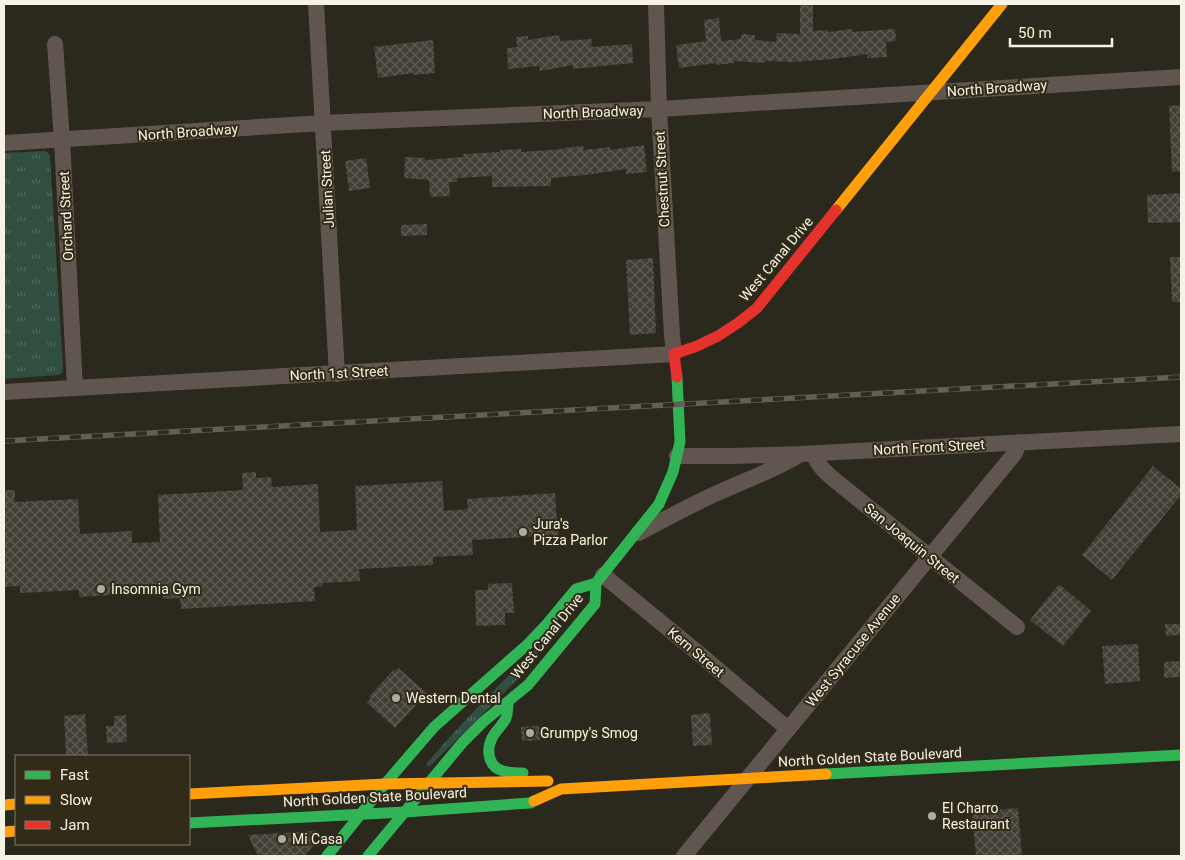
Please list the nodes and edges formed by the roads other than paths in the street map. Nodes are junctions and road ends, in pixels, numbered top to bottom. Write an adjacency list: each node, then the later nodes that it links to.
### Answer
1 (316, 4): 8 (street, Julian Street)
2 (656, 4): 7 (street, Chestnut Street)
3 (1002, 4): 6 (main road, West Canal Drive)
4 (55, 44): 9 (street, Orchard Street)
5 (1181, 77): 6 (street, North Broadway)
6 (930, 93): 7 (street, North Broadway); 11 (main road, West Canal Drive)
7 (659, 109): 8 (street, North Broadway); 11 (street, Chestnut Street)
8 (323, 123): 9 (street, North Broadway); 12 (street, Julian Street)
9 (62, 140): 10 (street, North Broadway); 13 (street, Orchard Street)
10 (4, 143)
11 (674, 354): 12 (street, North 1st Street); 18 (main road, West Canal Drive)
12 (337, 374): 13 (street, North 1st Street)
13 (75, 388): 14 (street, North 1st Street)
14 (4, 392)
15 (1181, 434): 16 (street, North Front Street)
16 (1019, 442): 17 (street, North Front Street); 20 (street, West Syracuse Avenue)
17 (807, 454): 18 (street, North Front Street); 19 (street); 20 (street, San Joaquin Street)
18 (677, 456): 19 (main road, West Canal Drive)
19 (635, 535): 21 (main road, West Canal Drive)
20 (930, 556): 22 (street, San Joaquin Street); 24 (street, West Syracuse Avenue)
21 (599, 579): 23 (main road, West Canal Drive); 24 (street, Kern Street); 28 (main road, West Canal Drive)
22 (1017, 627)
23 (508, 702): 27 (main road); 29 (main road, West Canal Drive)
24 (788, 729): 26 (street, West Syracuse Avenue)
25 (1181, 755): 26 (main road, North Golden State Boulevard)
26 (748, 779): 30 (main road, North Golden State Boulevard); 37 (street, West Syracuse Avenue)
27 (548, 780): 29 (main road, North Golden State Boulevard); 30 (main road)
28 (385, 784): 29 (main road, North Golden State Boulevard); 31 (main road, North Golden State Boulevard); 33 (main road, West Canal Drive)
29 (428, 784): 32 (main road, West Canal Drive)
30 (560, 789): 32 (main road, North Golden State Boulevard)
31 (190, 794)
32 (405, 812): 33 (main road, North Golden State Boulevard); 36 (main road, West Canal Drive)
33 (362, 813): 34 (main road, North Golden State Boulevard); 35 (main road, West Canal Drive)
34 (190, 823)
35 (327, 856)
36 (368, 856)
37 (684, 856)

